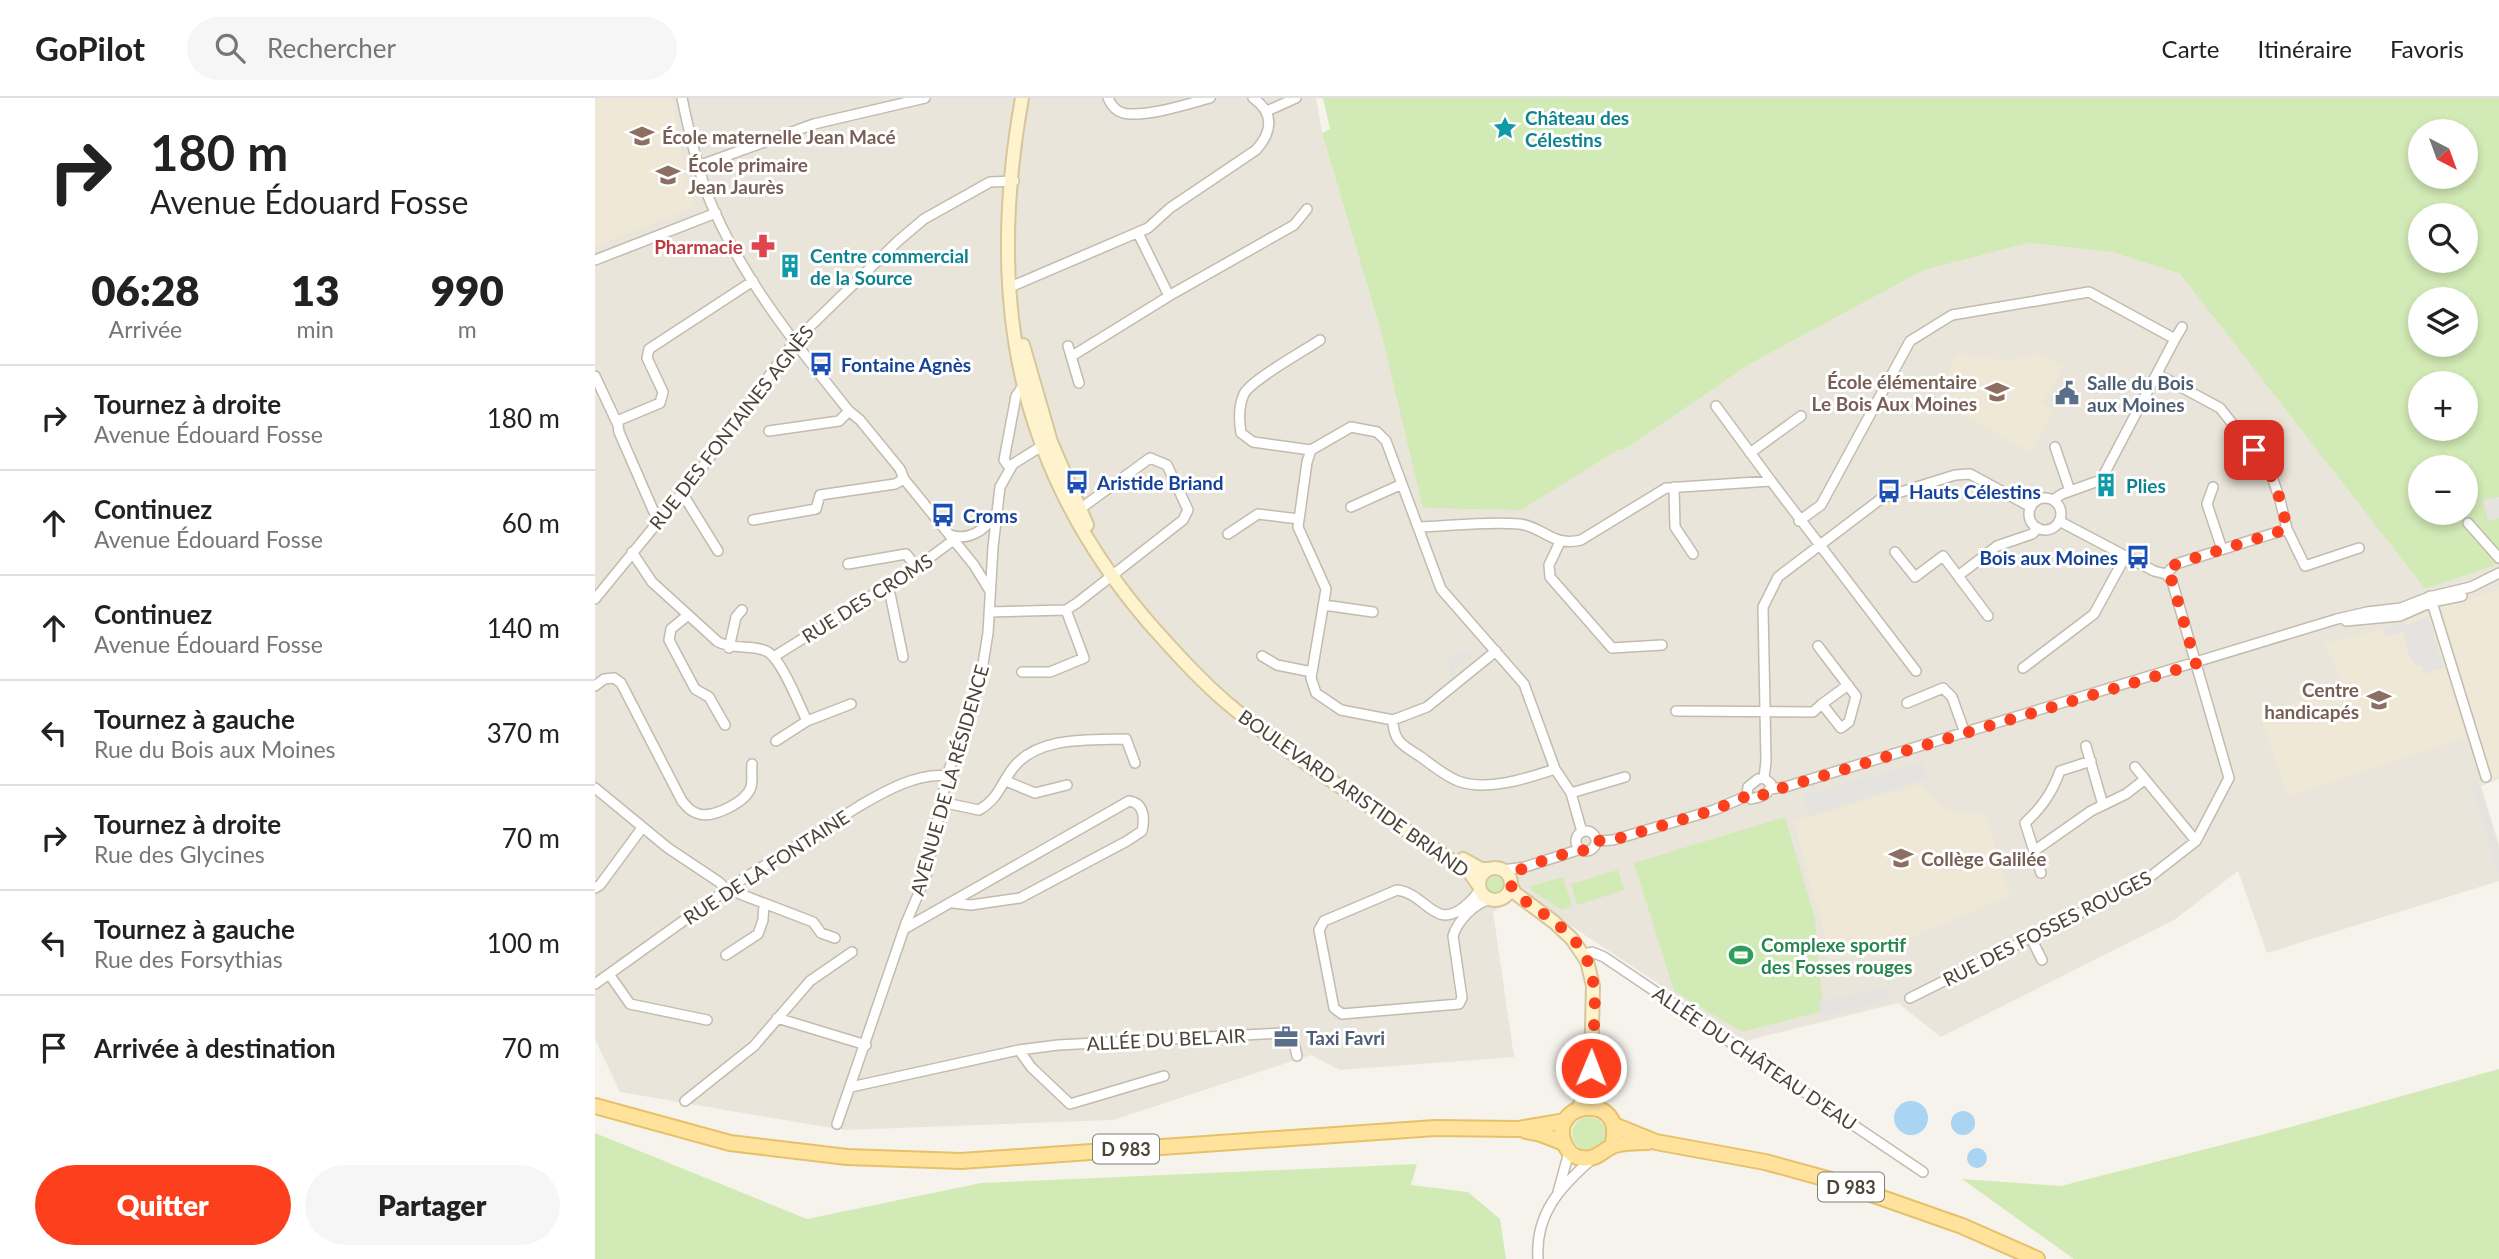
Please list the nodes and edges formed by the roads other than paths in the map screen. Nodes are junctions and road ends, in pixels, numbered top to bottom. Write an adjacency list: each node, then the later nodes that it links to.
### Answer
1 (682, 98): 10 (street)
2 (925, 98): 10 (street)
3 (1022, 98): 11 (main road, BOULEVARD ARISTIDE BRIAND)
4 (1027, 98): 11 (main road, BOULEVARD ARISTIDE BRIAND)
5 (1108, 98): 6 (street)
6 (1210, 98)
7 (1253, 98): 9 (street)
8 (1296, 98): 9 (street)
9 (1266, 111): 14 (street)
10 (698, 166): 13 (street)
11 (1013, 181): 17 (main road, BOULEVARD ARISTIDE BRIAND); 22 (street, RUE DES FONTAINES AGNÈS)
12 (1307, 209): 18 (street)
13 (716, 212): 15 (street); 16 (street)
14 (1138, 233): 17 (street); 18 (street)
15 (595, 260)
16 (753, 281): 22 (street); 32 (street)
17 (1011, 287): 28 (main road, BOULEVARD ARISTIDE BRIAND); 34 (main road, BOULEVARD ARISTIDE BRIAND)
18 (1169, 296): 24 (street)
19 (2182, 327): 20 (street)
20 (2175, 338): 25 (street); 54 (street)
21 (1320, 341): 36 (street)
22 (794, 342): 30 (street); 45 (street, RUE DES FONTAINES AGNÈS)
23 (1068, 346): 24 (street)
24 (1072, 356): 27 (street)
25 (2157, 374): 44 (street); 59 (street)
26 (595, 376): 32 (street)
27 (1079, 383)
28 (1019, 391): 34 (main road, BOULEVARD ARISTIDE BRIAND); 38 (street, AVENUE DE LA RÉSIDENCE)
29 (1716, 406): 37 (street)
30 (849, 411): 33 (street); 39 (street)
31 (1801, 416): 37 (street)
32 (617, 421): 51 (street)
33 (769, 431)
34 (1046, 444): 38 (street); 49 (main road, BOULEVARD ARISTIDE BRIAND); 78 (main road, BOULEVARD ARISTIDE BRIAND)
35 (2056, 447): 44 (street)
36 (1311, 450): 41 (street); 53 (street)
37 (1750, 453): 40 (street)
38 (1010, 468): 50 (street, AVENUE DE LA RÉSIDENCE)
39 (904, 479): 52 (street); 62 (street)
40 (1771, 481): 42 (street); 54 (street)
41 (1402, 484): 47 (street); 57 (street)
42 (1675, 487): 63 (street); 72 (street)
43 (2213, 487): 66 (street)
44 (2070, 491): 46 (street)
45 (682, 493): 51 (street, RUE DES FONTAINES AGNÈS); 67 (street)
46 (2053, 500): 48 (street); 55 (street)
47 (1351, 507)
48 (2031, 507): 58 (street); 64 (street)
49 (1080, 509): 78 (main road, BOULEVARD ARISTIDE BRIAND); 78 (street)
50 (996, 512): 61 (street); 69 (street, AVENUE DE LA RÉSIDENCE)
51 (659, 520): 70 (street, RUE DES FONTAINES AGNÈS)
52 (753, 520)
53 (1299, 520): 60 (street); 86 (street)
54 (1799, 520): 64 (street)
55 (2059, 521): 58 (street); 73 (street)
56 (2470, 525): 74 (street)
57 (1418, 527): 63 (street); 96 (street)
58 (2038, 528): 81 (street)
59 (2287, 529): 65 (street); 66 (street)
60 (1228, 534)
61 (970, 535): 62 (street); 68 (street); 69 (street)
62 (953, 538): 68 (street); 77 (street, RUE DES CROMS)
63 (1560, 542): 93 (street)
64 (1820, 545): 102 (street); 111 (street)
65 (2359, 548)
66 (2223, 549): 79 (street)
67 (718, 551)
68 (963, 551): 76 (street)
69 (993, 551): 76 (street); 83 (street, AVENUE DE LA RÉSIDENCE)
70 (632, 552): 84 (street, RUE DES FONTAINES AGNÈS); 91 (street)
71 (1895, 552): 81 (street)
72 (1693, 554)
73 (2125, 557): 79 (street); 101 (street)
74 (2499, 558)
75 (848, 564): 77 (street)
76 (974, 565): 83 (street)
77 (917, 567): 82 (street, RUE DES CROMS)
78 (1113, 573): 88 (street); 143 (main road, BOULEVARD ARISTIDE BRIAND); 145 (main road, BOULEVARD ARISTIDE BRIAND)
79 (2166, 574): 100 (street, RUE DES FOSSES ROUGES)
80 (2499, 575): 85 (street)
81 (1958, 576): 92 (street)
82 (888, 584): 97 (street, RUE DES CROMS); 99 (street)
83 (990, 592): 89 (street, AVENUE DE LA RÉSIDENCE)
84 (595, 598)
85 (2431, 599): 100 (street); 125 (street)
86 (1324, 605): 90 (street); 104 (street)
87 (742, 610): 95 (street)
88 (1066, 610): 89 (street); 103 (street)
89 (989, 612): 123 (street, AVENUE DE LA RÉSIDENCE)
90 (1373, 612)
91 (688, 615): 95 (street); 114 (street)
92 (1988, 616)
93 (1663, 645)
94 (1818, 646): 106 (street)
95 (729, 648): 97 (street)
96 (1496, 651): 112 (street); 122 (street)
97 (775, 656): 113 (street)
98 (1262, 656): 104 (street)
99 (903, 657)
100 (2196, 664): 115 (street); 139 (street, RUE DES FOSSES ROUGES)
101 (2022, 668)
102 (1916, 671)
103 (1022, 672)
104 (1312, 672): 112 (street)
105 (595, 685): 120 (street)
106 (1847, 685): 109 (street); 109 (street)
107 (1907, 703): 115 (street)
108 (851, 704): 113 (street)
109 (1822, 704): 111 (street)
110 (1676, 711): 111 (street)
111 (1765, 711): 126 (street)
112 (1394, 720): 122 (street)
113 (807, 721): 116 (street)
114 (725, 726)
115 (1965, 733): 131 (street)
116 (776, 741)
117 (2086, 746): 118 (street)
118 (2091, 761): 135 (street); 141 (street)
119 (1135, 763): 127 (street)
120 (752, 764)
121 (2135, 767): 128 (street)
122 (1555, 769): 132 (street)
123 (947, 776): 134 (street, AVENUE DE LA RÉSIDENCE); 146 (street, RUE DE LA FONTAINE)
124 (1625, 777): 132 (street)
125 (2486, 777)
126 (1764, 778): 131 (street); 133 (street)
127 (1006, 780): 129 (street); 134 (street)
128 (2144, 780): 135 (street); 139 (street)
129 (1067, 785)
130 (595, 788): 136 (street)
131 (1770, 789): 133 (street)
132 (1571, 793): 137 (street)
133 (1747, 796): 138 (street)
134 (940, 802): 150 (street, AVENUE DE LA RÉSIDENCE)
135 (2103, 805): 141 (street)
136 (642, 828): 144 (street); 146 (street)
137 (1582, 832): 138 (street); 140 (street)
138 (1596, 841): 140 (street)
139 (2196, 841): 153 (street, RUE DES FOSSES ROUGES)
140 (1581, 849): 143 (street)
141 (2034, 851): 142 (street)
142 (2041, 873)
143 (1504, 876): 145 (main road); 147 (main road); 151 (main road, BOULEVARD ARISTIDE BRIAND)
144 (595, 887)
145 (1480, 887): 147 (main road); 147 (street)
146 (729, 888): 149 (street); 158 (street, RUE DE LA FONTAINE)
147 (1495, 899): 151 (main road, BOULEVARD ARISTIDE BRIAND)
148 (953, 903): 148 (street); 150 (street)
149 (764, 904): 152 (street); 156 (street)
150 (904, 929): 163 (street, AVENUE DE LA RÉSIDENCE)
151 (1568, 935): 155 (main road, BOULEVARD ARISTIDE BRIAND)
152 (835, 938)
153 (2031, 938): 157 (street); 160 (street, RUE DES FOSSES ROUGES)
154 (852, 952): 161 (street)
155 (1584, 954): 166 (main road, BOULEVARD ARISTIDE BRIAND); 181 (street, ALLÉE DU CHÂTEAU D'EAU)
156 (726, 955)
157 (2042, 960)
158 (609, 974): 159 (street, RUE DE LA FONTAINE); 162 (street)
159 (595, 984)
160 (1910, 998)
161 (777, 1018): 163 (street); 169 (street)
162 (707, 1020)
163 (866, 1045): 168 (street, AVENUE DE LA RÉSIDENCE)
164 (1019, 1050): 165 (street, ALLÉE DU BEL AIR); 167 (street); 168 (street, ALLÉE DU BEL AIR)
165 (1297, 1056)
166 (1591, 1068): 171 (main road, BOULEVARD ARISTIDE BRIAND); 172 (main road, BOULEVARD ARISTIDE BRIAND)
167 (1164, 1076)
168 (851, 1087): 174 (street, AVENUE DE LA RÉSIDENCE)
169 (685, 1101)
170 (595, 1106): 176 (main road, D 983)
171 (1579, 1109): 172 (main road); 173 (main road)
172 (1598, 1109): 175 (main road)
173 (1565, 1121): 176 (main road, D 983); 179 (main road)
174 (837, 1124)
175 (1614, 1125): 177 (main road, D 983); 178 (main road)
176 (1518, 1129): 179 (main road, D 983)
177 (1656, 1142): 178 (main road, D 983); 184 (main road, D 983)
178 (1612, 1146): 180 (main road)
179 (1567, 1148): 180 (main road); 182 (street)
180 (1592, 1158): 182 (street)
181 (1923, 1172)
182 (1556, 1197): 183 (street)
183 (1538, 1259)
184 (2037, 1259)

